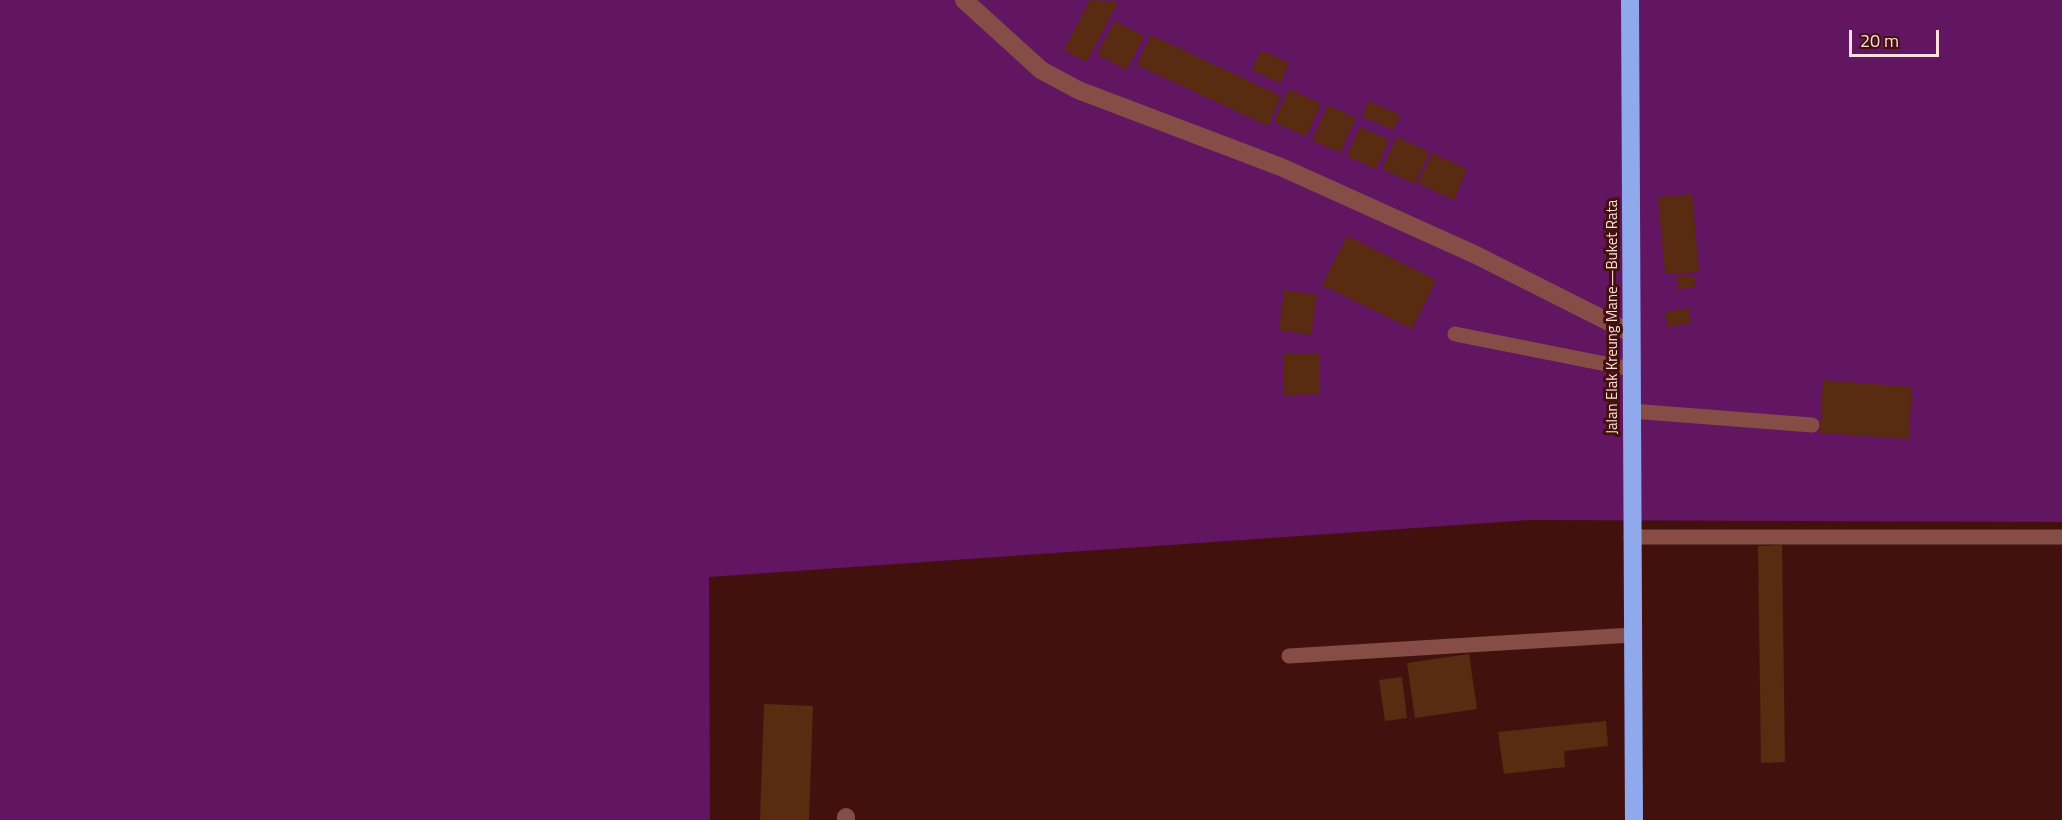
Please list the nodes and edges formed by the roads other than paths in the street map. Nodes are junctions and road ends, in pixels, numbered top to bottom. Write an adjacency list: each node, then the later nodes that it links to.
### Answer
1 (964, 0): 3 (street)
2 (1630, 0): 3 (highway, Jalan Elak Kreung Mane—Buket Rata)
3 (1631, 333): 5 (highway, Jalan Elak Kreung Mane—Buket Rata)
4 (1455, 334): 5 (lane)
5 (1631, 369): 6 (highway, Jalan Elak Kreung Mane—Buket Rata)
6 (1631, 411): 7 (lane); 8 (highway, Jalan Elak Kreung Mane—Buket Rata)
7 (1812, 425)
8 (1631, 537): 9 (lane); 10 (highway, Jalan Elak Kreung Mane—Buket Rata)
9 (2062, 537)
10 (1632, 635): 11 (lane); 12 (highway, Jalan Elak Kreung Mane—Buket Rata)
11 (1289, 656)
12 (1634, 820)

